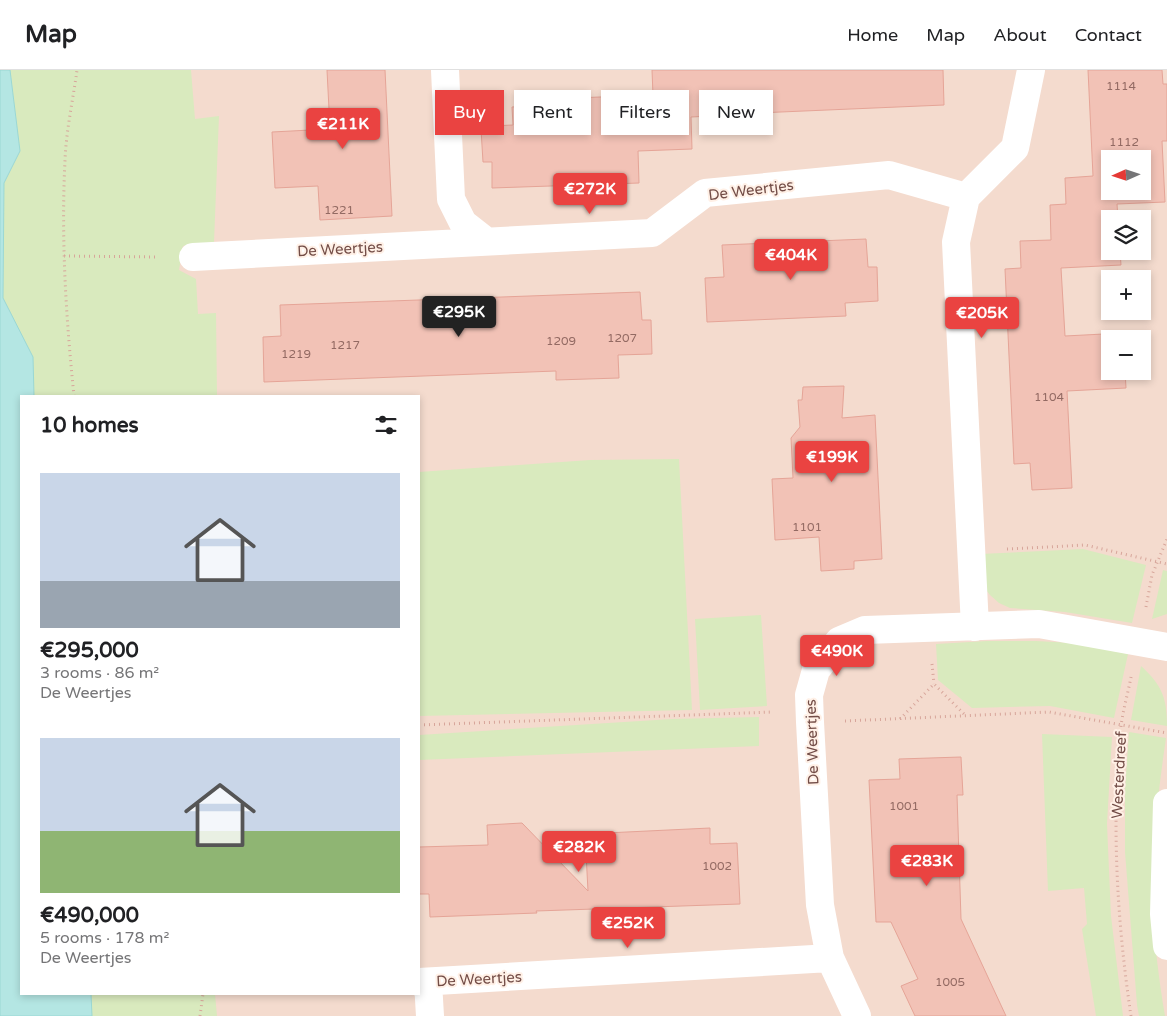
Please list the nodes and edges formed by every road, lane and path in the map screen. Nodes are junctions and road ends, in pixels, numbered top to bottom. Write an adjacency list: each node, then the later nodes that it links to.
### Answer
1 (77, 70): 6 (path)
2 (445, 70): 5 (street)
3 (1031, 70): 4 (street)
4 (966, 198): 5 (street, De Weertjes); 10 (street)
5 (486, 241): 7 (street, De Weertjes)
6 (64, 256): 7 (path); 8 (path)
7 (193, 257)
8 (74, 395)
9 (1167, 539): 11 (path, Westerdreef)
10 (971, 551): 11 (path); 13 (street)
11 (1157, 562): 12 (path); 14 (path, Westerdreef)
12 (1167, 564)
13 (975, 627): 14 (street, De Weertjes); 18 (street, De Weertjes)
14 (1139, 642): 15 (street, De Weertjes); 20 (path, Westerdreef)
15 (1167, 647)
16 (966, 716): 17 (path); 17 (path); 20 (path)
17 (900, 719): 18 (path)
18 (810, 722): 19 (path); 24 (street, De Weertjes)
19 (420, 725)
20 (1121, 725): 21 (path); 30 (path, Westerdreef)
21 (1167, 733)
22 (1167, 803): 23 (street)
23 (1167, 946)
24 (830, 958): 25 (street, De Weertjes); 29 (street, De Weertjes)
25 (423, 982): 28 (street, De Weertjes)
26 (202, 995): 27 (path)
27 (200, 1016)
28 (430, 1016)
29 (857, 1016)
30 (1131, 1016)

